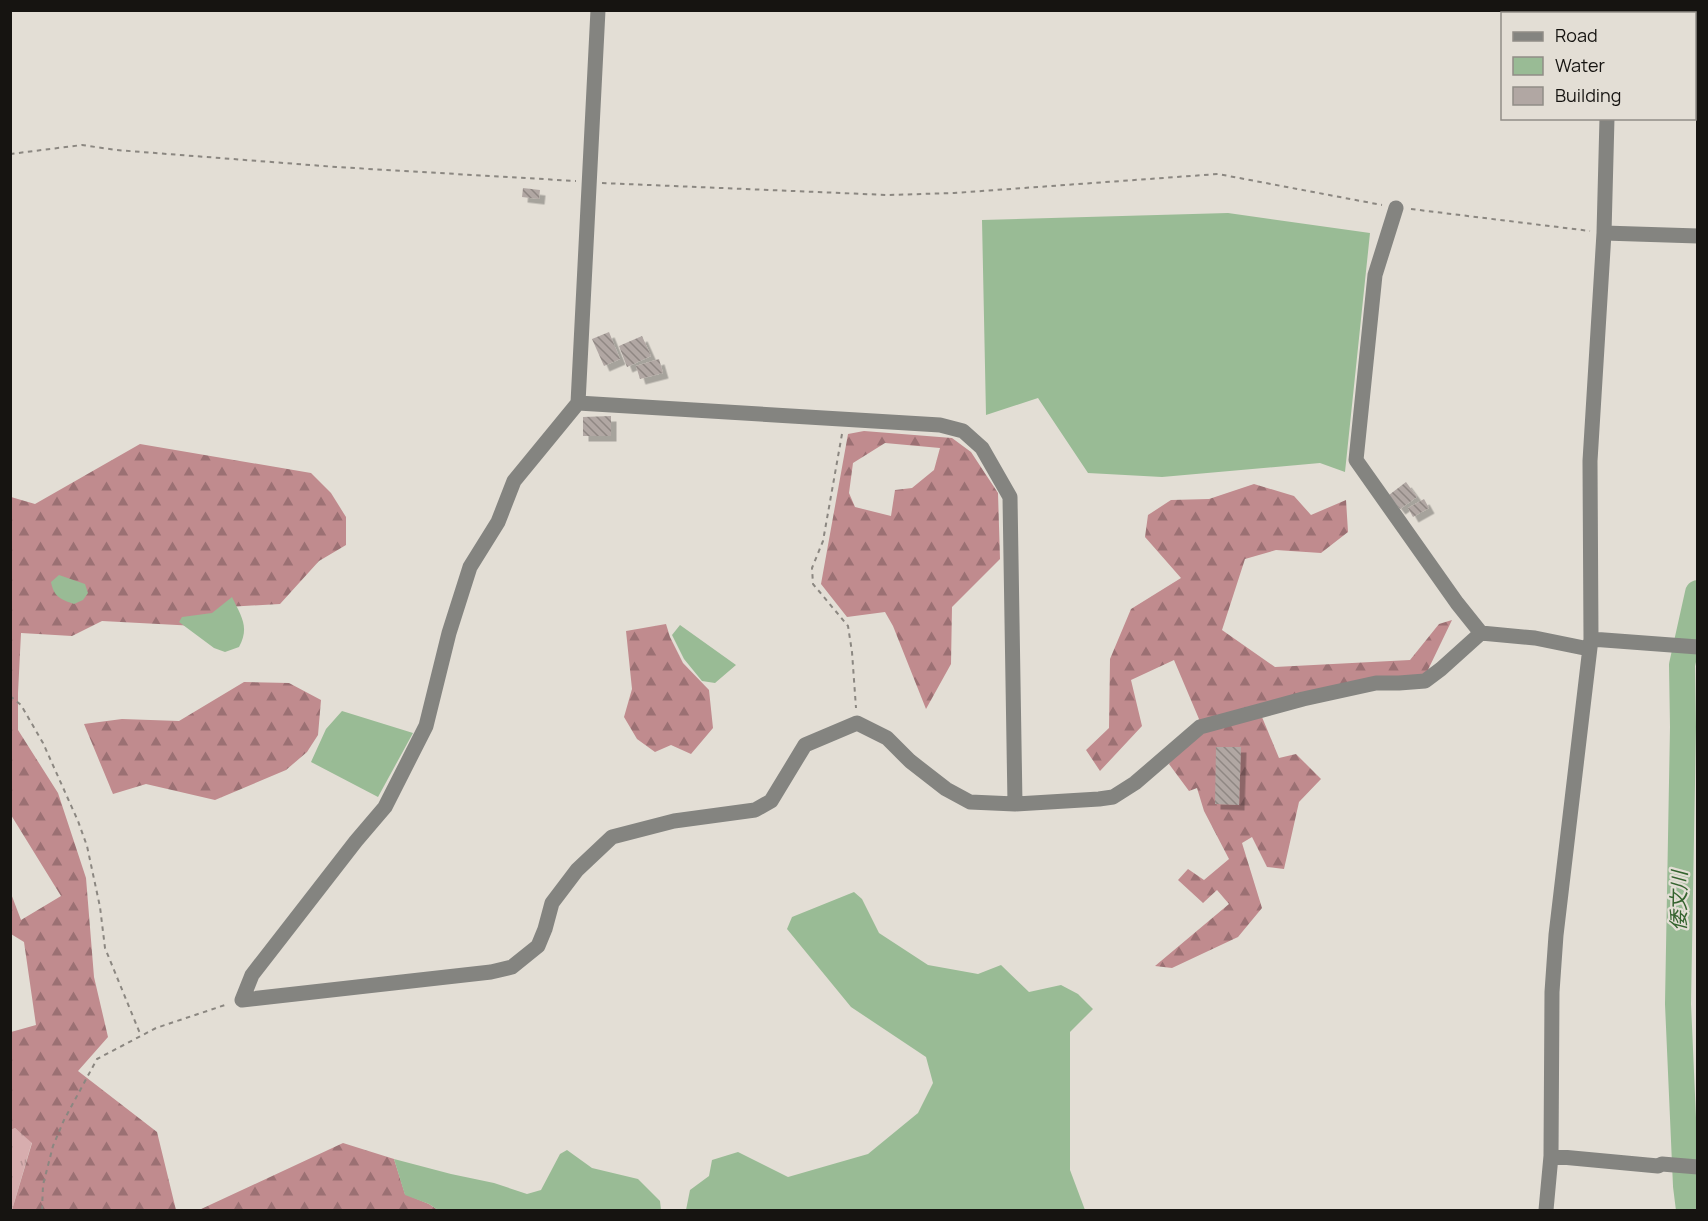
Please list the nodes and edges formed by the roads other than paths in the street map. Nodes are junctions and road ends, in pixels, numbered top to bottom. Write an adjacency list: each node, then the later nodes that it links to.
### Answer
1 (598, 10): 6 (street)
2 (1607, 120): 4 (street)
3 (1396, 208): 7 (street)
4 (1604, 232): 5 (street); 8 (street)
5 (1698, 236)
6 (579, 402): 10 (street); 10 (street)
7 (1481, 633): 8 (street); 10 (street)
8 (1590, 644): 9 (street); 11 (street)
9 (1698, 647)
10 (1015, 804)
11 (1551, 1156): 12 (street); 13 (street)
12 (1698, 1167)
13 (1546, 1210)

